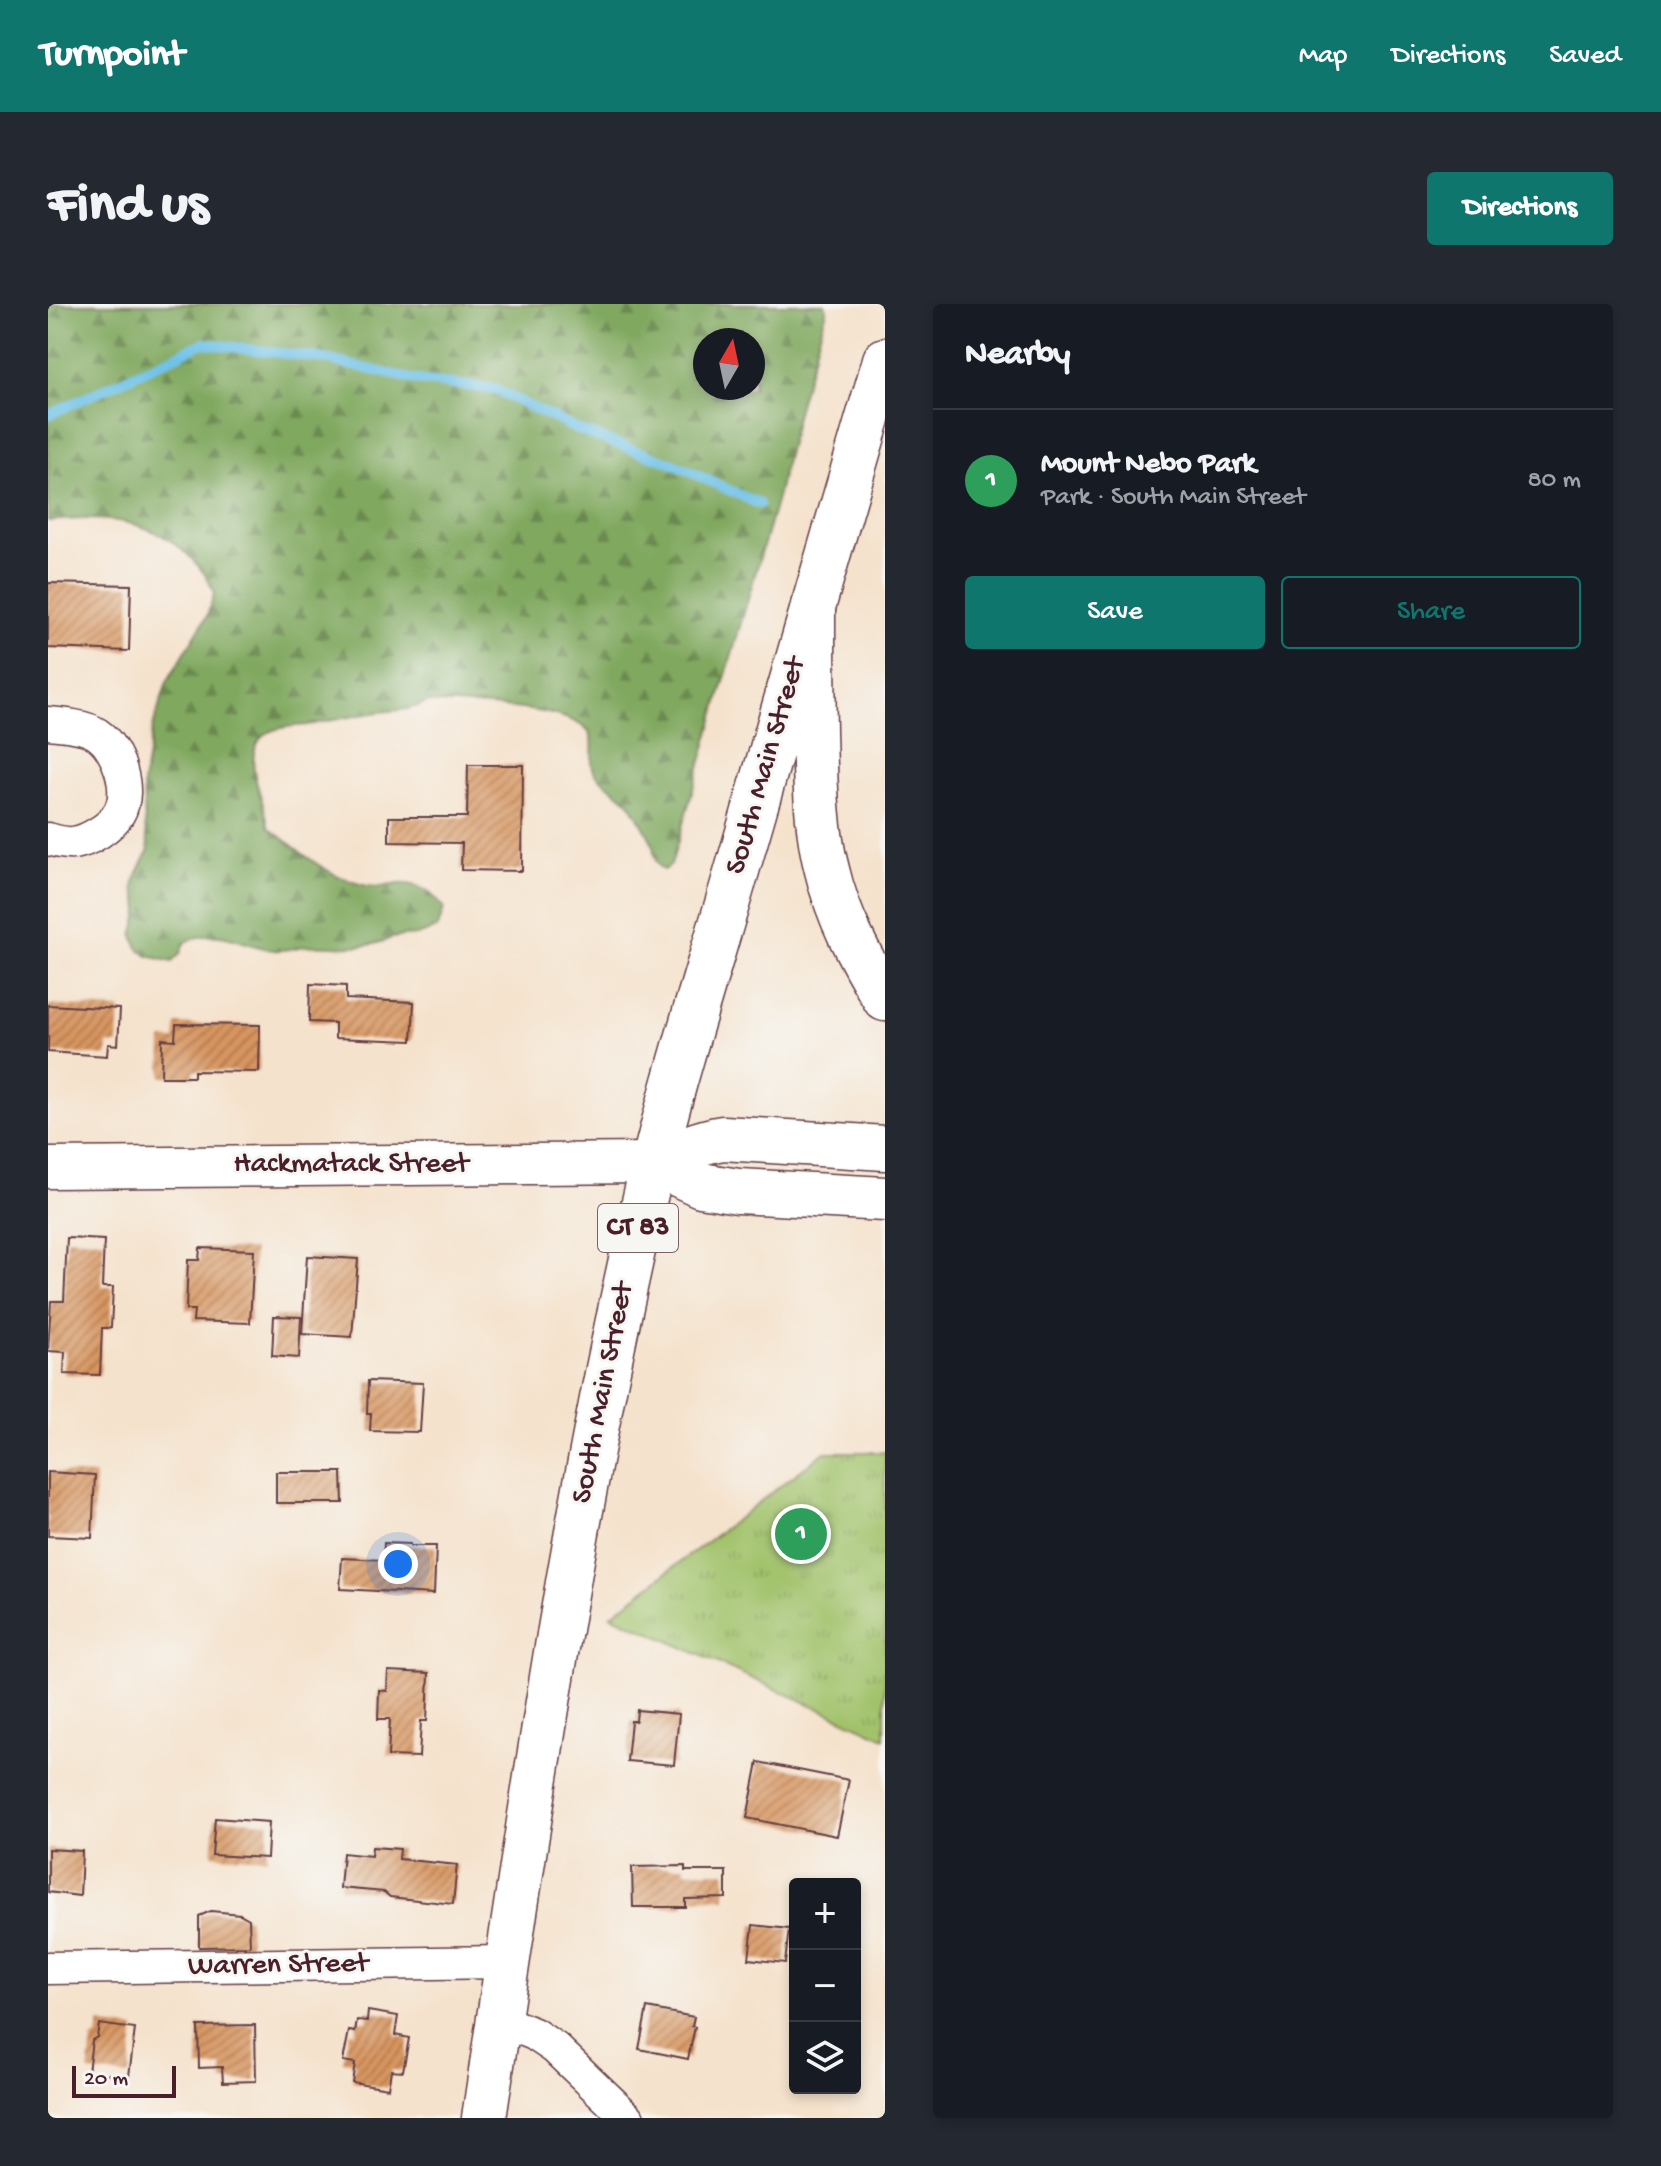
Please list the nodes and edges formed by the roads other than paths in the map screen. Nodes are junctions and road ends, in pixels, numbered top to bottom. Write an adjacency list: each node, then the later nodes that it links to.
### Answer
1 (885, 360): 2 (main road, South Main Street / CT 83)
2 (813, 606): 5 (main road); 7 (main road, South Main Street / CT 83)
3 (48, 723): 4 (street)
4 (48, 839)
5 (885, 999)
6 (885, 1148): 7 (main road)
7 (654, 1163): 8 (street, Hackmatack Street); 9 (main road); 10 (main road, South Main Street / CT 83)
8 (48, 1168)
9 (885, 1199)
10 (507, 1962): 11 (street, Warren Street); 12 (main road, South Main Street / CT 83)
11 (48, 1968)
12 (499, 2020): 13 (main road, South Main Street / CT 83); 14 (street)
13 (484, 2118)
14 (628, 2118)

